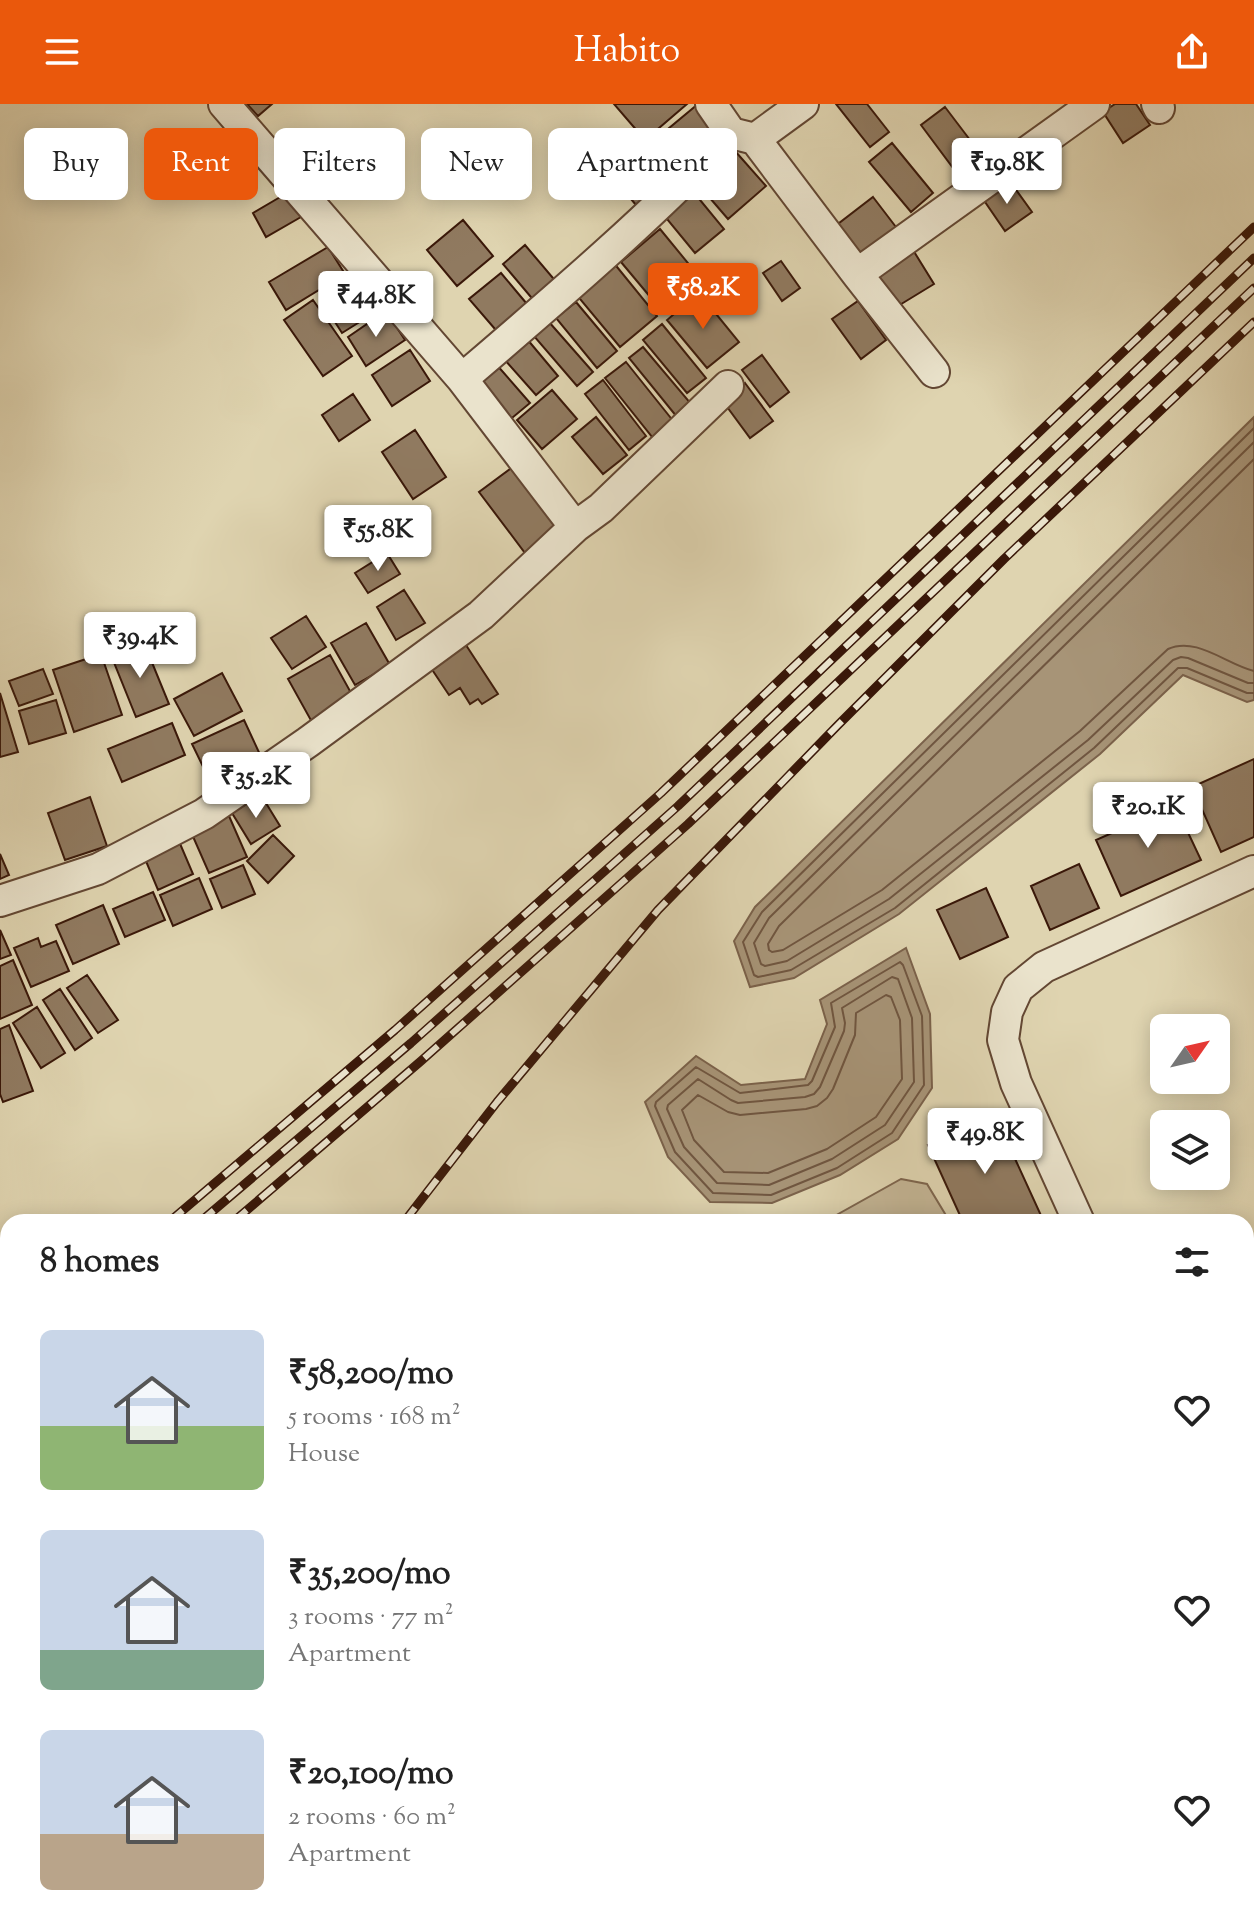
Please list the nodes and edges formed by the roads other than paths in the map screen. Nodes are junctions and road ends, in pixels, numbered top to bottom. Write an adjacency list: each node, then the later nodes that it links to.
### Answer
1 (224, 104): 8 (street)
2 (711, 104): 5 (street)
3 (803, 104): 5 (street)
4 (1094, 104): 6 (street)
5 (743, 136): 6 (street); 8 (street)
6 (857, 274): 7 (street)
7 (934, 372)
8 (462, 379): 10 (street)
9 (728, 386): 10 (street)
10 (575, 527): 12 (street)
11 (1254, 871): 13 (street)
12 (0, 901)
13 (1075, 1214)

